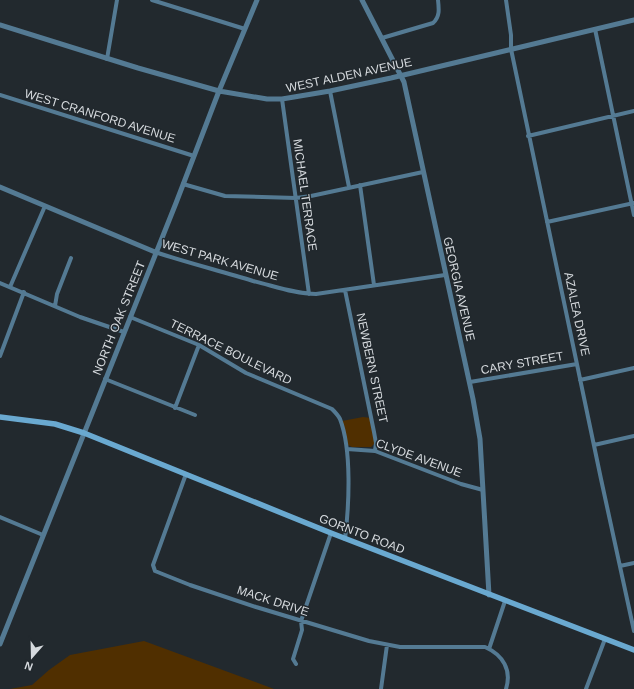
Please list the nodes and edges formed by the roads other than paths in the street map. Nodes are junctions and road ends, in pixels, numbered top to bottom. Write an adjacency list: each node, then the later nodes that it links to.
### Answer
1 (117, 0): 13 (street)
2 (152, 0): 9 (street)
3 (257, 0): 9 (street, NORTH OAK STREET)
4 (362, 0): 11 (street, GEORGIA AVENUE)
5 (438, 0): 11 (street)
6 (506, 0): 12 (street, AZALEA DRIVE)
7 (634, 20): 10 (street, WEST ALDEN AVENUE)
8 (0, 25): 13 (street, WEST ALDEN AVENUE)
9 (245, 29): 15 (street, NORTH OAK STREET)
10 (595, 29): 12 (street, WEST ALDEN AVENUE); 20 (street)
11 (382, 38): 14 (street, GEORGIA AVENUE)
12 (511, 49): 14 (street, WEST ALDEN AVENUE); 21 (street, AZALEA DRIVE)
13 (108, 59): 15 (street, WEST ALDEN AVENUE)
14 (400, 75): 16 (street, WEST ALDEN AVENUE); 23 (street, GEORGIA AVENUE)
15 (219, 91): 18 (street, WEST ALDEN AVENUE); 22 (street, NORTH OAK STREET)
16 (330, 91): 18 (street, WEST ALDEN AVENUE); 27 (street)
17 (0, 95): 22 (street, WEST CRANFORD AVENUE)
18 (282, 99): 28 (street, MICHAEL TERRACE)
19 (634, 111): 20 (street)
20 (614, 116): 21 (street); 29 (street)
21 (528, 136): 32 (street, AZALEA DRIVE)
22 (194, 156): 24 (street, NORTH OAK STREET)
23 (423, 172): 25 (street); 35 (street, GEORGIA AVENUE)
24 (183, 184): 28 (street); 33 (street, NORTH OAK STREET)
25 (360, 185): 27 (street); 37 (street)
26 (0, 187): 30 (street, WEST PARK AVENUE)
27 (349, 187): 28 (street)
28 (296, 198): 41 (street, MICHAEL TERRACE)
29 (633, 203): 31 (street); 32 (street)
30 (45, 206): 33 (street, WEST PARK AVENUE); 38 (street)
31 (634, 215)
32 (547, 222): 47 (street, AZALEA DRIVE)
33 (156, 252): 41 (street, WEST PARK AVENUE); 43 (street, NORTH OAK STREET)
34 (71, 258): 42 (street)
35 (445, 275): 37 (street, WEST PARK AVENUE); 51 (street, GEORGIA AVENUE)
36 (0, 283): 38 (street)
37 (374, 285): 39 (street, WEST PARK AVENUE)
38 (10, 287): 40 (street)
39 (346, 290): 41 (street, WEST PARK AVENUE); 59 (street, NEWBERN STREET)
40 (24, 292): 42 (street); 46 (street)
41 (309, 294)
42 (55, 306): 44 (street)
43 (130, 317): 44 (street, NORTH OAK STREET); 45 (street, TERRACE BOULEVARD)
44 (124, 332): 49 (street, NORTH OAK STREET)
45 (199, 345): 52 (street); 58 (street, TERRACE BOULEVARD)
46 (0, 356)
47 (577, 364): 50 (street, AZALEA DRIVE); 51 (street, CARY STREET)
48 (634, 368): 50 (street)
49 (105, 379): 52 (street); 55 (street, NORTH OAK STREET)
50 (580, 380): 57 (street, AZALEA DRIVE)
51 (470, 382): 61 (street, GEORGIA AVENUE)
52 (175, 408): 53 (street)
53 (195, 415)
54 (0, 417): 55 (main road, GORNTO ROAD)
55 (84, 433): 60 (main road, GORNTO ROAD); 64 (street, NORTH OAK STREET)
56 (634, 436): 57 (street)
57 (594, 445): 67 (street, AZALEA DRIVE)
58 (347, 449): 59 (street, CLYDE AVENUE); 65 (street, TERRACE BOULEVARD)
59 (375, 451): 61 (street, CLYDE AVENUE)
60 (186, 474): 63 (main road, GORNTO ROAD); 70 (street, MACK DRIVE)
61 (483, 490): 68 (street, GEORGIA AVENUE)
62 (0, 517): 64 (street)
63 (331, 534): 65 (main road, GORNTO ROAD); 70 (street)
64 (43, 535): 73 (street, NORTH OAK STREET)
65 (345, 539): 68 (main road, GORNTO ROAD)
66 (634, 563): 67 (street)
67 (620, 566): 71 (street, AZALEA DRIVE)
68 (489, 595): 69 (main road, GORNTO ROAD)
69 (505, 601): 72 (main road, GORNTO ROAD); 75 (street)
70 (301, 621): 74 (street, MACK DRIVE); 77 (street)
71 (634, 631)
72 (605, 639): 76 (main road, GORNTO ROAD); 80 (street)
73 (0, 644)
74 (387, 645): 75 (street, MACK DRIVE); 78 (street)
75 (489, 649): 79 (street)
76 (634, 650)
77 (296, 664)
78 (381, 689)
79 (506, 689)
80 (586, 689)

